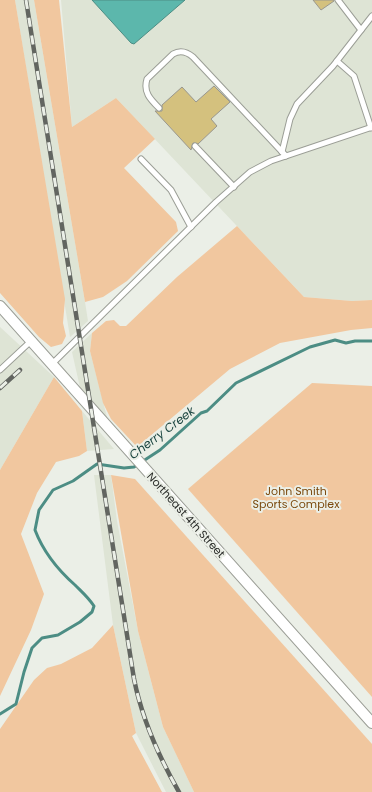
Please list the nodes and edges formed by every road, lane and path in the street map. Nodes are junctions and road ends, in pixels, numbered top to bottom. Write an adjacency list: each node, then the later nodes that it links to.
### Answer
1 (338, 0): 3 (lane)
2 (372, 16): 3 (lane)
3 (361, 30): 4 (lane)
4 (337, 61): 6 (lane); 8 (lane)
5 (159, 108): 8 (lane)
6 (371, 128): 8 (lane)
7 (195, 146): 10 (lane)
8 (284, 154): 10 (lane)
9 (141, 159): 11 (lane)
10 (234, 187): 11 (lane)
11 (191, 227): 14 (lane)
12 (0, 306): 13 (street, Northeast 4th Street)
13 (31, 340): 14 (street, Northeast 4th Street); 15 (lane)
14 (52, 364): 16 (street, Northeast 4th Street)
15 (0, 370)
16 (372, 723)

